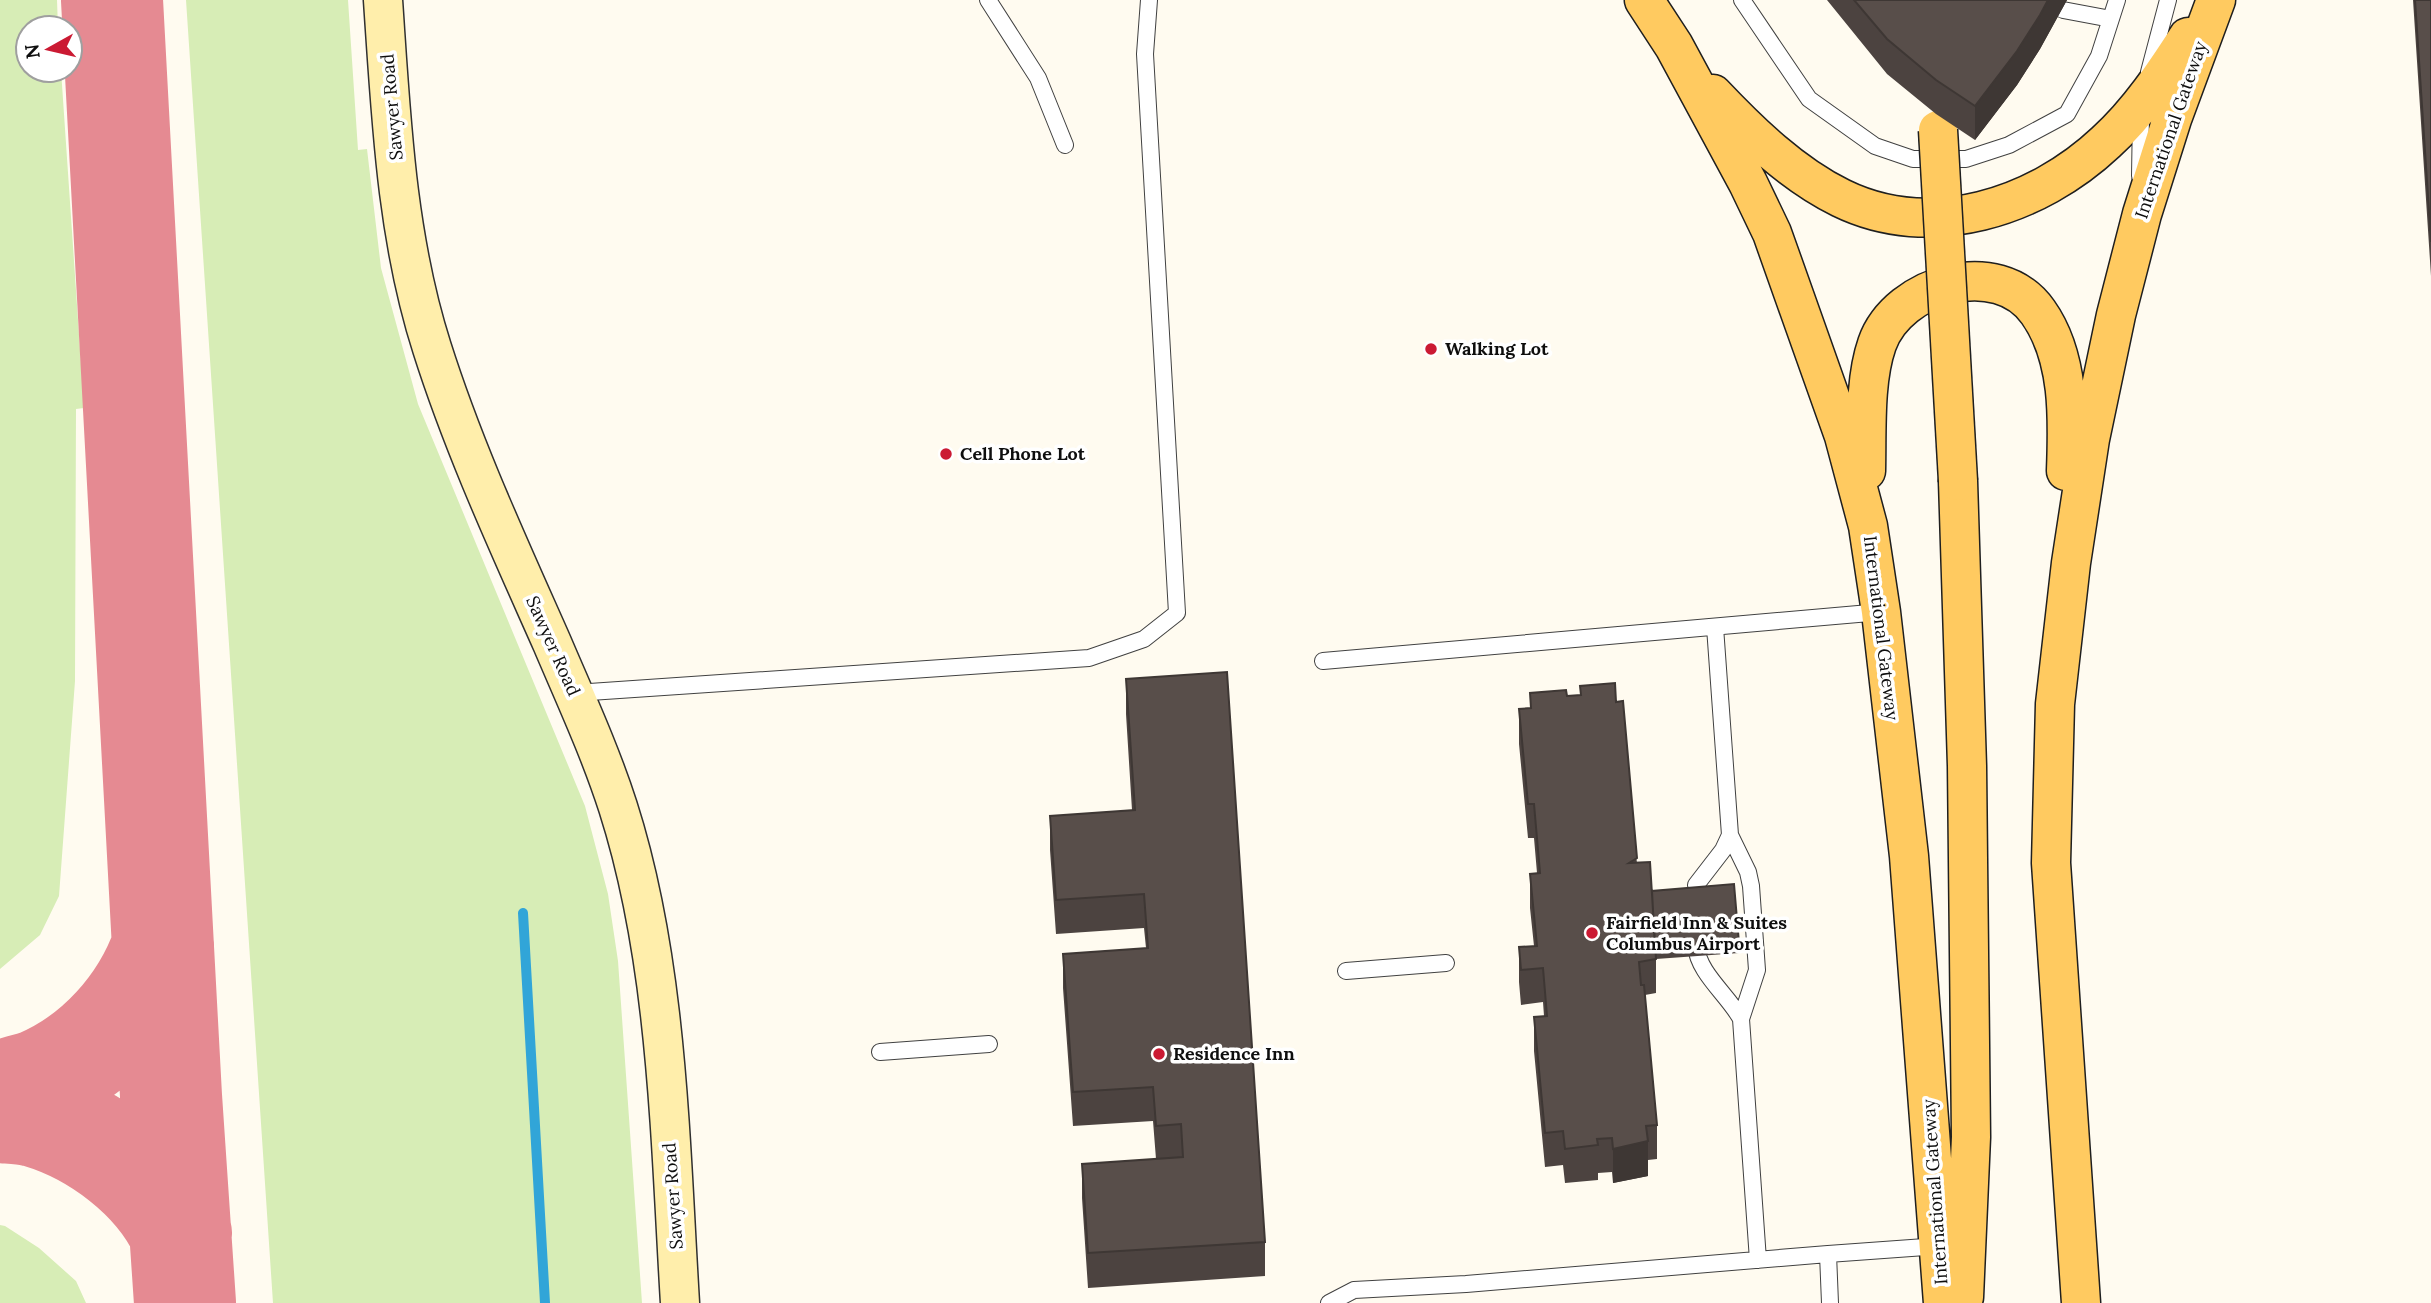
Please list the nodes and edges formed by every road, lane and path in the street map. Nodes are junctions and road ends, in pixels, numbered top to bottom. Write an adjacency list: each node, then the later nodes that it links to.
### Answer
1 (383, 0): 20 (street, Sawyer Road)
2 (988, 0): 14 (lane)
3 (1149, 0): 20 (lane)
4 (1644, 0): 11 (main road, International Gateway)
5 (1742, 0): 10 (lane)
6 (2117, 0): 10 (lane)
7 (2168, 0): 12 (lane)
8 (2215, 0): 12 (main road); 15 (main road, International Gateway)
9 (2063, 10): 10 (lane)
10 (2111, 19)
11 (1674, 46): 12 (main road); 16 (main road, International Gateway)
12 (2141, 103): 15 (lane)
13 (1938, 123): 37 (main road, bridge)
14 (1065, 145)
15 (2139, 225): 21 (main road, International Gateway)
16 (1868, 526): 17 (main road, International Gateway); 21 (main road)
17 (1881, 612): 18 (lane); 30 (main road, International Gateway)
18 (1715, 627): 19 (lane); 22 (lane)
19 (1323, 661)
20 (574, 693): 33 (street, Sawyer Road)
21 (2055, 704): 38 (main road, International Gateway)
22 (1730, 835): 23 (lane); 27 (lane)
23 (1696, 885)
24 (1696, 946): 27 (lane)
25 (1446, 963): 26 (lane)
26 (1346, 971)
27 (1741, 1019): 32 (lane)
28 (989, 1044): 29 (lane)
29 (880, 1052)
30 (1939, 1246): 31 (lane); 36 (main road, International Gateway)
31 (1828, 1254): 32 (lane); 35 (lane)
32 (1758, 1260): 34 (lane)
33 (680, 1303)
34 (1329, 1303)
35 (1830, 1303)
36 (1942, 1303)
37 (1964, 1303)
38 (2081, 1303)

